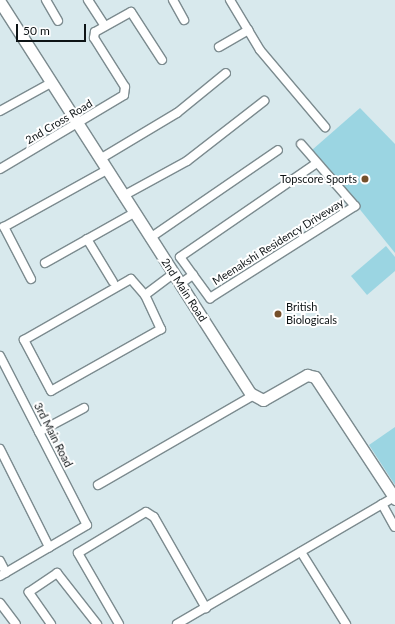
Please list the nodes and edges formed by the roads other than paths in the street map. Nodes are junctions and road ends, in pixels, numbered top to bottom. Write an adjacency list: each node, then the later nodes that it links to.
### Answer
1 (46, 0): 6 (street)
2 (88, 0): 8 (street)
3 (173, 0): 7 (street)
4 (230, 0): 9 (street)
5 (0, 2): 13 (street, 2nd Main Road)
6 (58, 20)
7 (184, 20)
8 (105, 26): 11 (street); 16 (street, 2nd Cross Road)
9 (249, 30): 10 (street); 17 (street)
10 (219, 47)
11 (162, 60)
12 (226, 73): 20 (street)
13 (51, 83): 15 (street); 16 (street, 2nd Main Road)
14 (264, 101): 24 (street)
15 (0, 111)
16 (78, 125): 20 (street, 2nd Main Road); 22 (street, 2nd Cross Road)
17 (325, 127)
18 (300, 144): 21 (street)
19 (278, 150): 26 (street)
20 (100, 159): 23 (street, 2nd Main Road)
21 (317, 163): 30 (street, Meenakshi Residency Driveway); 30 (street, Meenakshi Residency Driveway)
22 (0, 169)
23 (106, 170): 24 (street, 2nd Main Road); 31 (street)
24 (123, 196): 25 (street, 2nd Main Road)
25 (134, 213): 26 (street, 2nd Main Road); 27 (street)
26 (150, 238): 29 (street, 2nd Main Road)
27 (87, 239): 28 (street); 32 (street)
28 (45, 263)
29 (173, 274): 33 (street, 2nd Main Road); 34 (street)
30 (194, 276): 33 (street, Meenakshi Residency Driveway)
31 (31, 279)
32 (113, 282)
33 (181, 285): 36 (street, 2nd Main Road)
34 (145, 295): 34 (street)
35 (0, 356): 38 (street, 3rd Main Road)
36 (252, 396): 40 (street); 41 (street)
37 (84, 408): 38 (street)
38 (39, 432): 44 (street, 3rd Main Road)
39 (0, 449): 44 (street)
40 (98, 485)
41 (394, 498): 42 (street)
42 (382, 504): 43 (street); 45 (street)
43 (395, 527)
44 (49, 547): 47 (street)
45 (301, 552): 49 (street); 55 (street)
46 (0, 561): 47 (street)
47 (3, 574)
48 (0, 603): 50 (street)
49 (206, 608): 53 (street); 54 (street)
50 (16, 624)
51 (51, 624): 52 (street)
52 (97, 624)
53 (119, 624)
54 (177, 624)
55 (346, 624)

